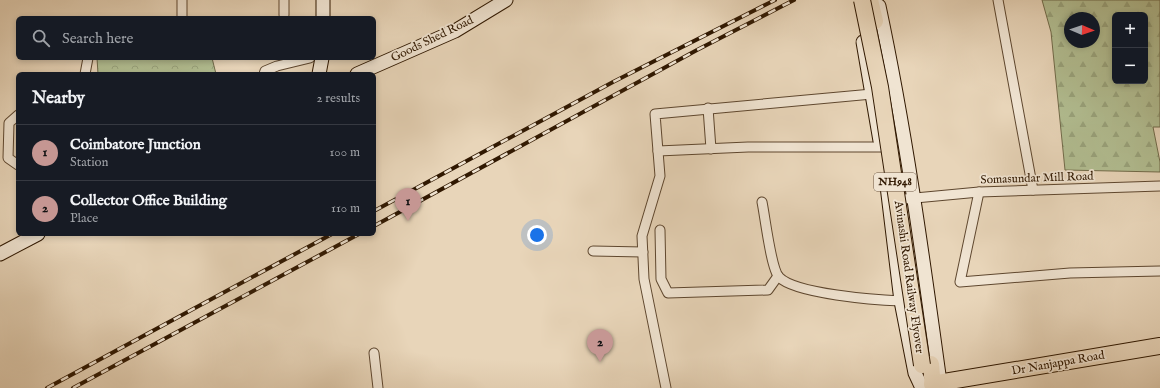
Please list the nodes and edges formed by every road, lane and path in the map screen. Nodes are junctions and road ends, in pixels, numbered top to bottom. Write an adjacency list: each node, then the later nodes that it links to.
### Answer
1 (182, 0): 11 (street)
2 (284, 0): 10 (street)
3 (323, 0): 12 (street)
4 (506, 0): 19 (street, Goods Shed Road)
5 (854, 0): 20 (street)
6 (862, 0): 45 (highway, Avinashi Road Railway Flyover / NH948, bridge)
7 (870, 0): 45 (highway, Avinashi Road Railway Flyover / NH948)
8 (878, 0): 31 (street)
9 (998, 0): 29 (street)
10 (284, 15)
11 (182, 16)
12 (323, 16)
13 (88, 60): 16 (street)
14 (302, 60): 17 (street)
15 (322, 60): 18 (street)
16 (85, 72)
17 (265, 72)
18 (319, 72)
19 (361, 72)
20 (872, 94): 21 (street); 23 (street)
21 (708, 108): 24 (street); 25 (street)
22 (16, 117): 26 (street)
23 (881, 147): 24 (street); 32 (street)
24 (711, 149): 25 (street)
25 (658, 151): 37 (street)
26 (16, 164)
27 (900, 183): 31 (street)
28 (1160, 186): 29 (street, Somasundar Mill Road)
29 (1033, 190): 30 (street, Somasundar Mill Road)
30 (979, 192): 31 (street, Somasundar Mill Road); 39 (street)
31 (909, 198): 32 (street, Somasundar Mill Road); 46 (street)
32 (889, 200): 41 (street)
33 (762, 202): 40 (street)
34 (660, 230): 40 (street)
35 (34, 236): 38 (street)
36 (593, 251): 37 (street)
37 (643, 252): 48 (street)
38 (0, 254)
39 (1160, 271)
40 (778, 276): 41 (street)
41 (901, 300): 46 (street)
42 (1160, 346): 46 (highway, Dr Nanjappa Road)
43 (374, 353): 47 (street)
44 (1160, 355): 49 (highway, Dr Nanjappa Road)
45 (926, 365): 46 (highway, Avinashi Road Railway Flyover / NH948)
46 (932, 387)
47 (378, 388)
48 (666, 388)
49 (970, 388)

